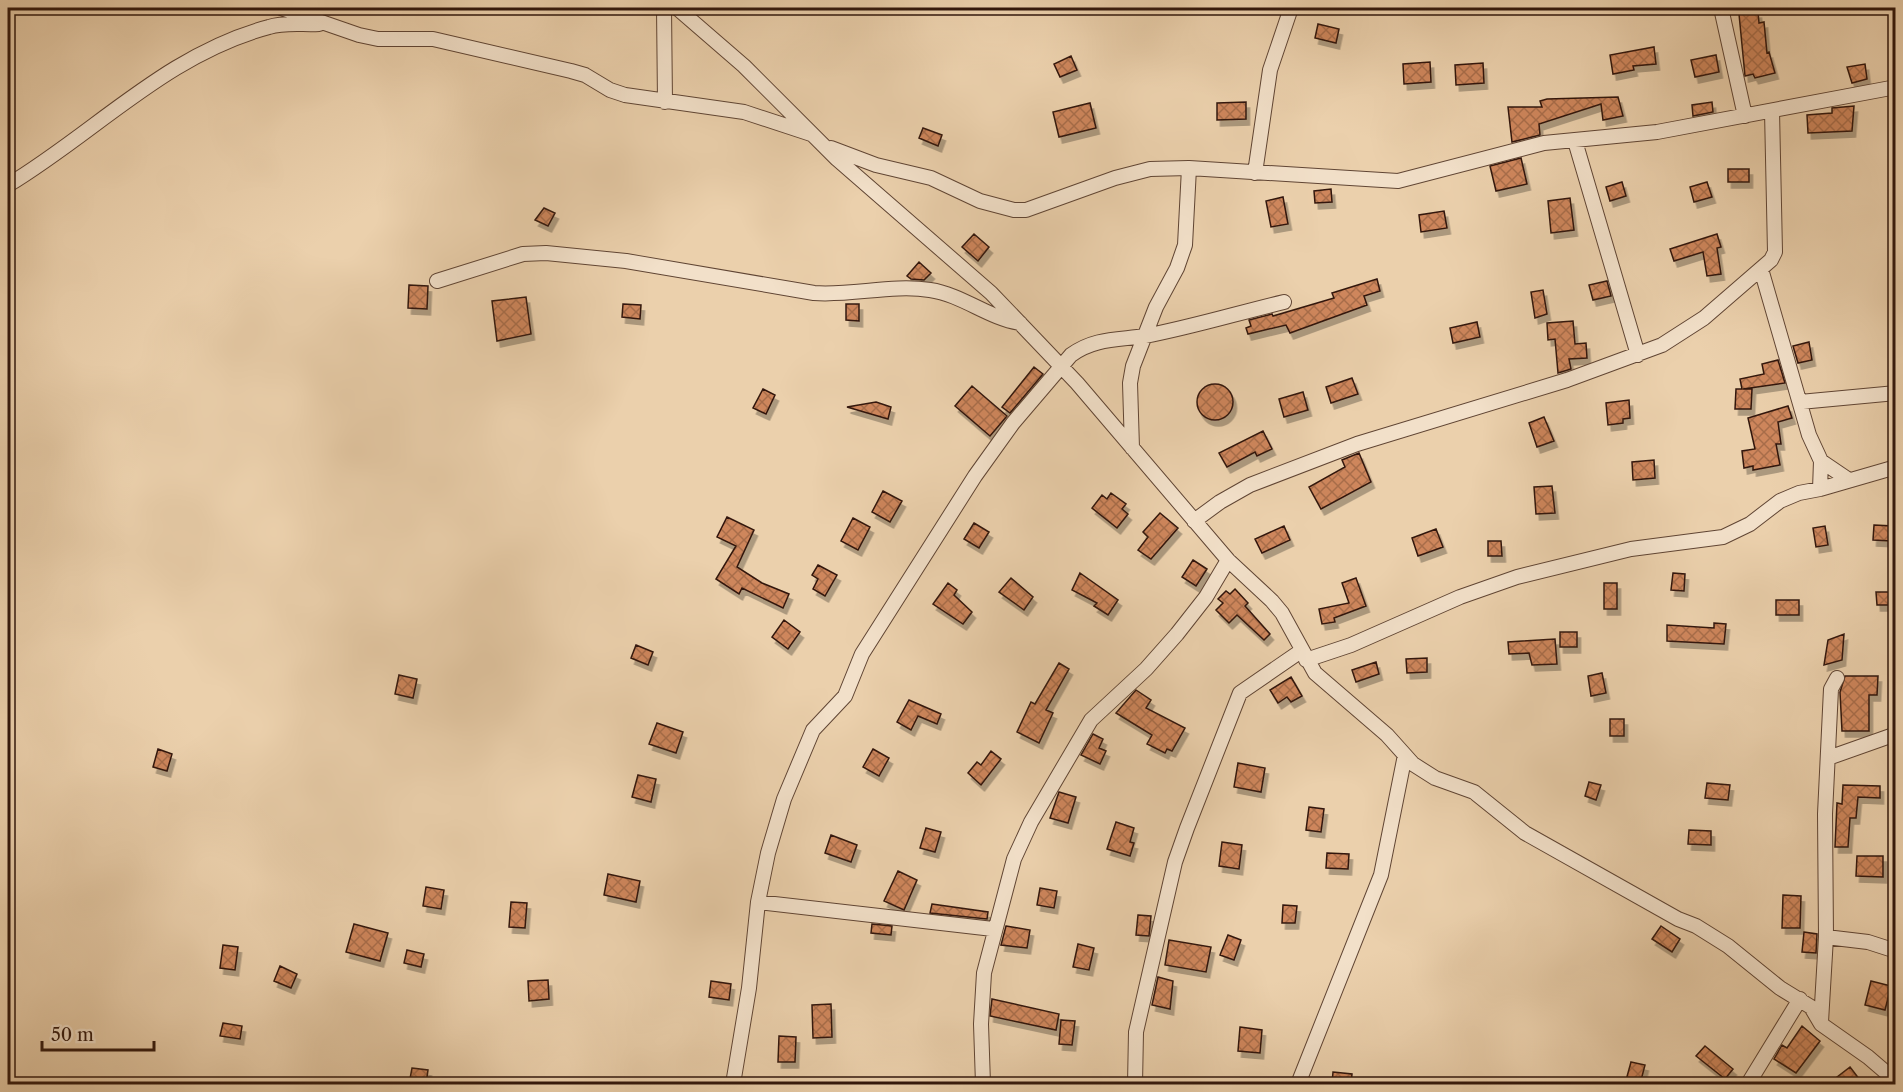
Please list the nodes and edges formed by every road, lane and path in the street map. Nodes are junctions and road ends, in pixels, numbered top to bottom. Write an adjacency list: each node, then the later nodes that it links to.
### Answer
1 (281, 8): 6 (street)
2 (663, 8): 8 (street)
3 (677, 8): 11 (street)
4 (1291, 8): 14 (street)
5 (1721, 8): 10 (street)
6 (327, 24): 8 (street); 15 (street)
7 (1896, 87): 9 (street)
8 (665, 102): 11 (street)
9 (1772, 111): 10 (street); 16 (street)
10 (1745, 116): 12 (street)
11 (819, 140): 13 (street); 19 (street)
12 (1575, 141): 14 (street); 21 (street)
13 (1189, 168): 14 (street); 20 (street)
14 (1255, 173)
15 (8, 185)
16 (1761, 268): 21 (street); 24 (street)
17 (437, 281): 19 (street)
18 (1284, 302): 20 (street)
19 (1020, 323): 22 (street)
20 (1145, 336): 22 (street); 25 (street)
21 (1638, 355): 30 (street)
22 (1062, 367): 25 (street); 37 (street)
23 (1896, 393): 24 (street)
24 (1800, 402): 26 (street)
25 (1132, 448): 30 (street)
26 (1821, 461): 28 (street); 29 (street)
27 (1896, 467): 28 (street)
28 (1849, 480): 29 (street)
29 (1820, 489): 32 (street)
30 (1194, 521): 31 (street)
31 (1228, 560): 32 (street); 38 (street)
32 (1304, 656): 35 (street); 46 (street)
33 (1838, 678): 36 (street)
34 (1896, 734): 36 (street)
35 (1405, 755): 41 (street); 47 (street)
36 (1828, 758): 39 (street)
37 (758, 902): 38 (street); 44 (street)
38 (993, 929): 45 (street)
39 (1827, 937): 40 (street); 42 (street)
40 (1896, 951)
41 (1800, 999): 42 (street); 48 (street)
42 (1821, 1024): 43 (street)
43 (1896, 1081)
44 (733, 1084)
45 (983, 1084)
46 (1135, 1084)
47 (1298, 1084)
48 (1748, 1084)

